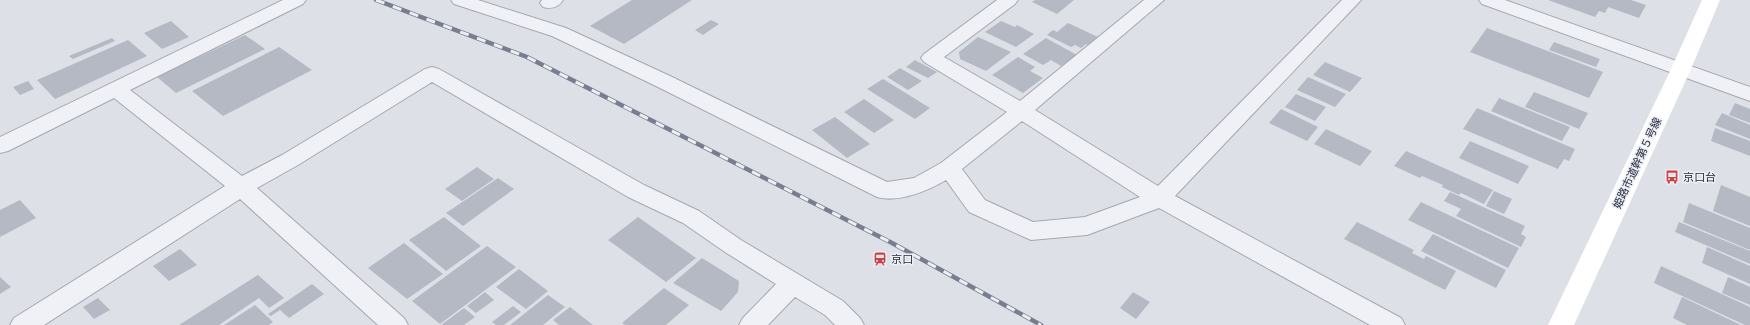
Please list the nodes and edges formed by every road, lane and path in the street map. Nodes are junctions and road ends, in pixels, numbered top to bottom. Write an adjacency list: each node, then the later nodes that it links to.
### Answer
1 (460, 0): 13 (street)
2 (1008, 0): 11 (street)
3 (1155, 0): 11 (street)
4 (1352, 0): 15 (street)
5 (1488, 0): 8 (street)
6 (1711, 0): 8 (street, 姫路市道幹第５号線)
7 (286, 2): 9 (street)
8 (1681, 69): 10 (street); 22 (street, 姫路市道幹第５号線)
9 (115, 89): 12 (street); 14 (street)
10 (1750, 94)
11 (1021, 111): 13 (street); 15 (street)
12 (0, 146)
13 (949, 168): 15 (street)
14 (241, 188): 16 (street); 17 (street); 18 (street)
15 (1160, 198): 21 (street)
16 (793, 283): 19 (street); 20 (street)
17 (23, 325)
18 (395, 325)
19 (752, 325)
20 (852, 325)
21 (1392, 325)
22 (1562, 325)

